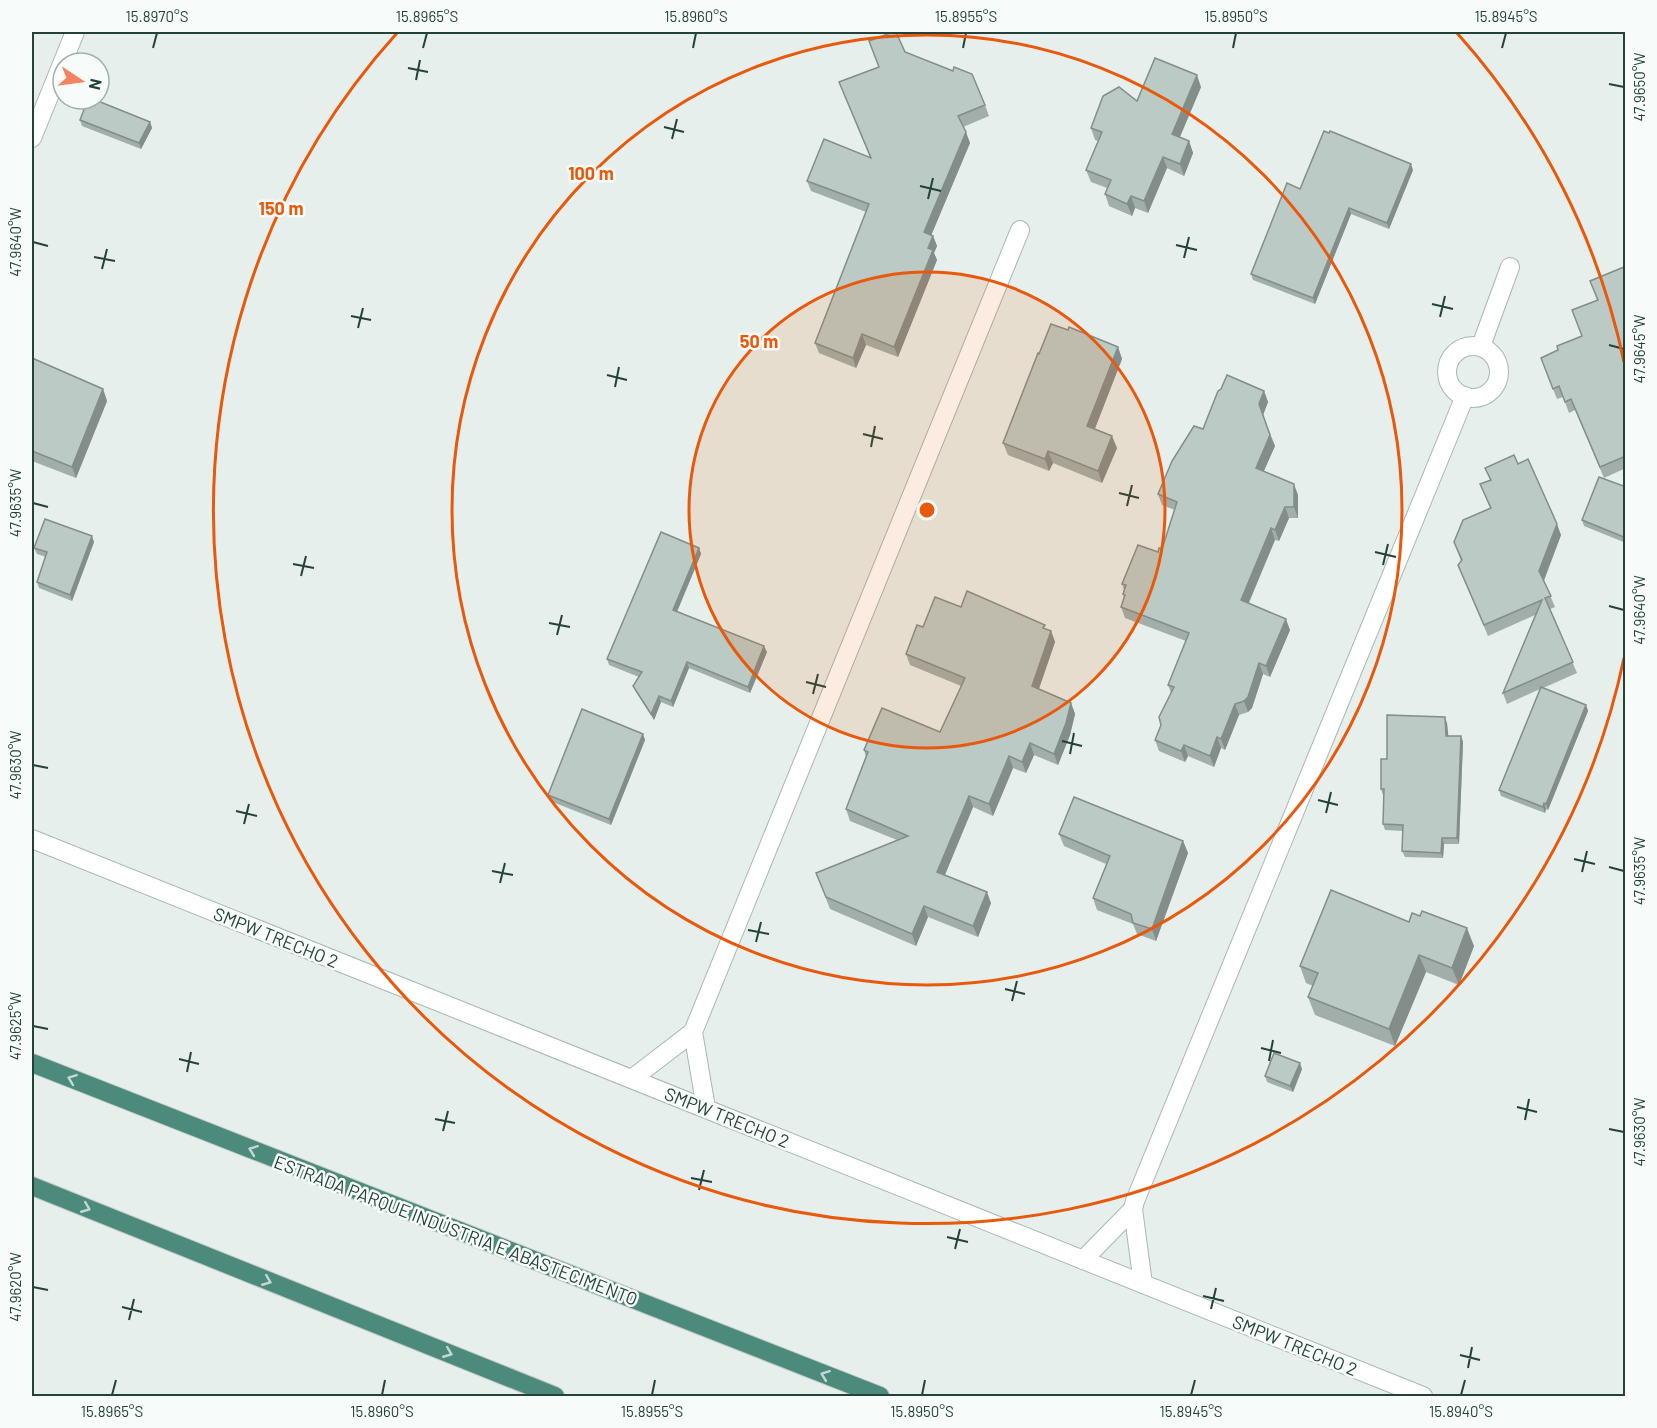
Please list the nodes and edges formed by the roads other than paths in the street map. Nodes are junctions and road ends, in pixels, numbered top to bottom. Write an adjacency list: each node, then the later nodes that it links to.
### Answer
1 (75, 32): 2 (street)
2 (32, 138)
3 (1020, 230): 8 (street)
4 (1510, 267): 5 (street)
5 (1482, 346): 6 (street); 6 (street)
6 (1465, 396): 13 (street)
7 (32, 839): 10 (street, SMPW TRECHO 2)
8 (693, 1032): 10 (street); 11 (street)
9 (32, 1063): 17 (highway, ESTRADA PARQUE INDÚSTRIA E ABASTECIMENTO, one-way to 9)
10 (633, 1078): 11 (street, SMPW TRECHO 2)
11 (706, 1108): 14 (street, SMPW TRECHO 2)
12 (32, 1186): 16 (highway, one-way to 16)
13 (1133, 1209): 14 (street); 15 (street)
14 (1083, 1260): 15 (street, SMPW TRECHO 2)
15 (1143, 1284): 18 (street, SMPW TRECHO 2)
16 (555, 1396)
17 (880, 1396)
18 (1423, 1396)

